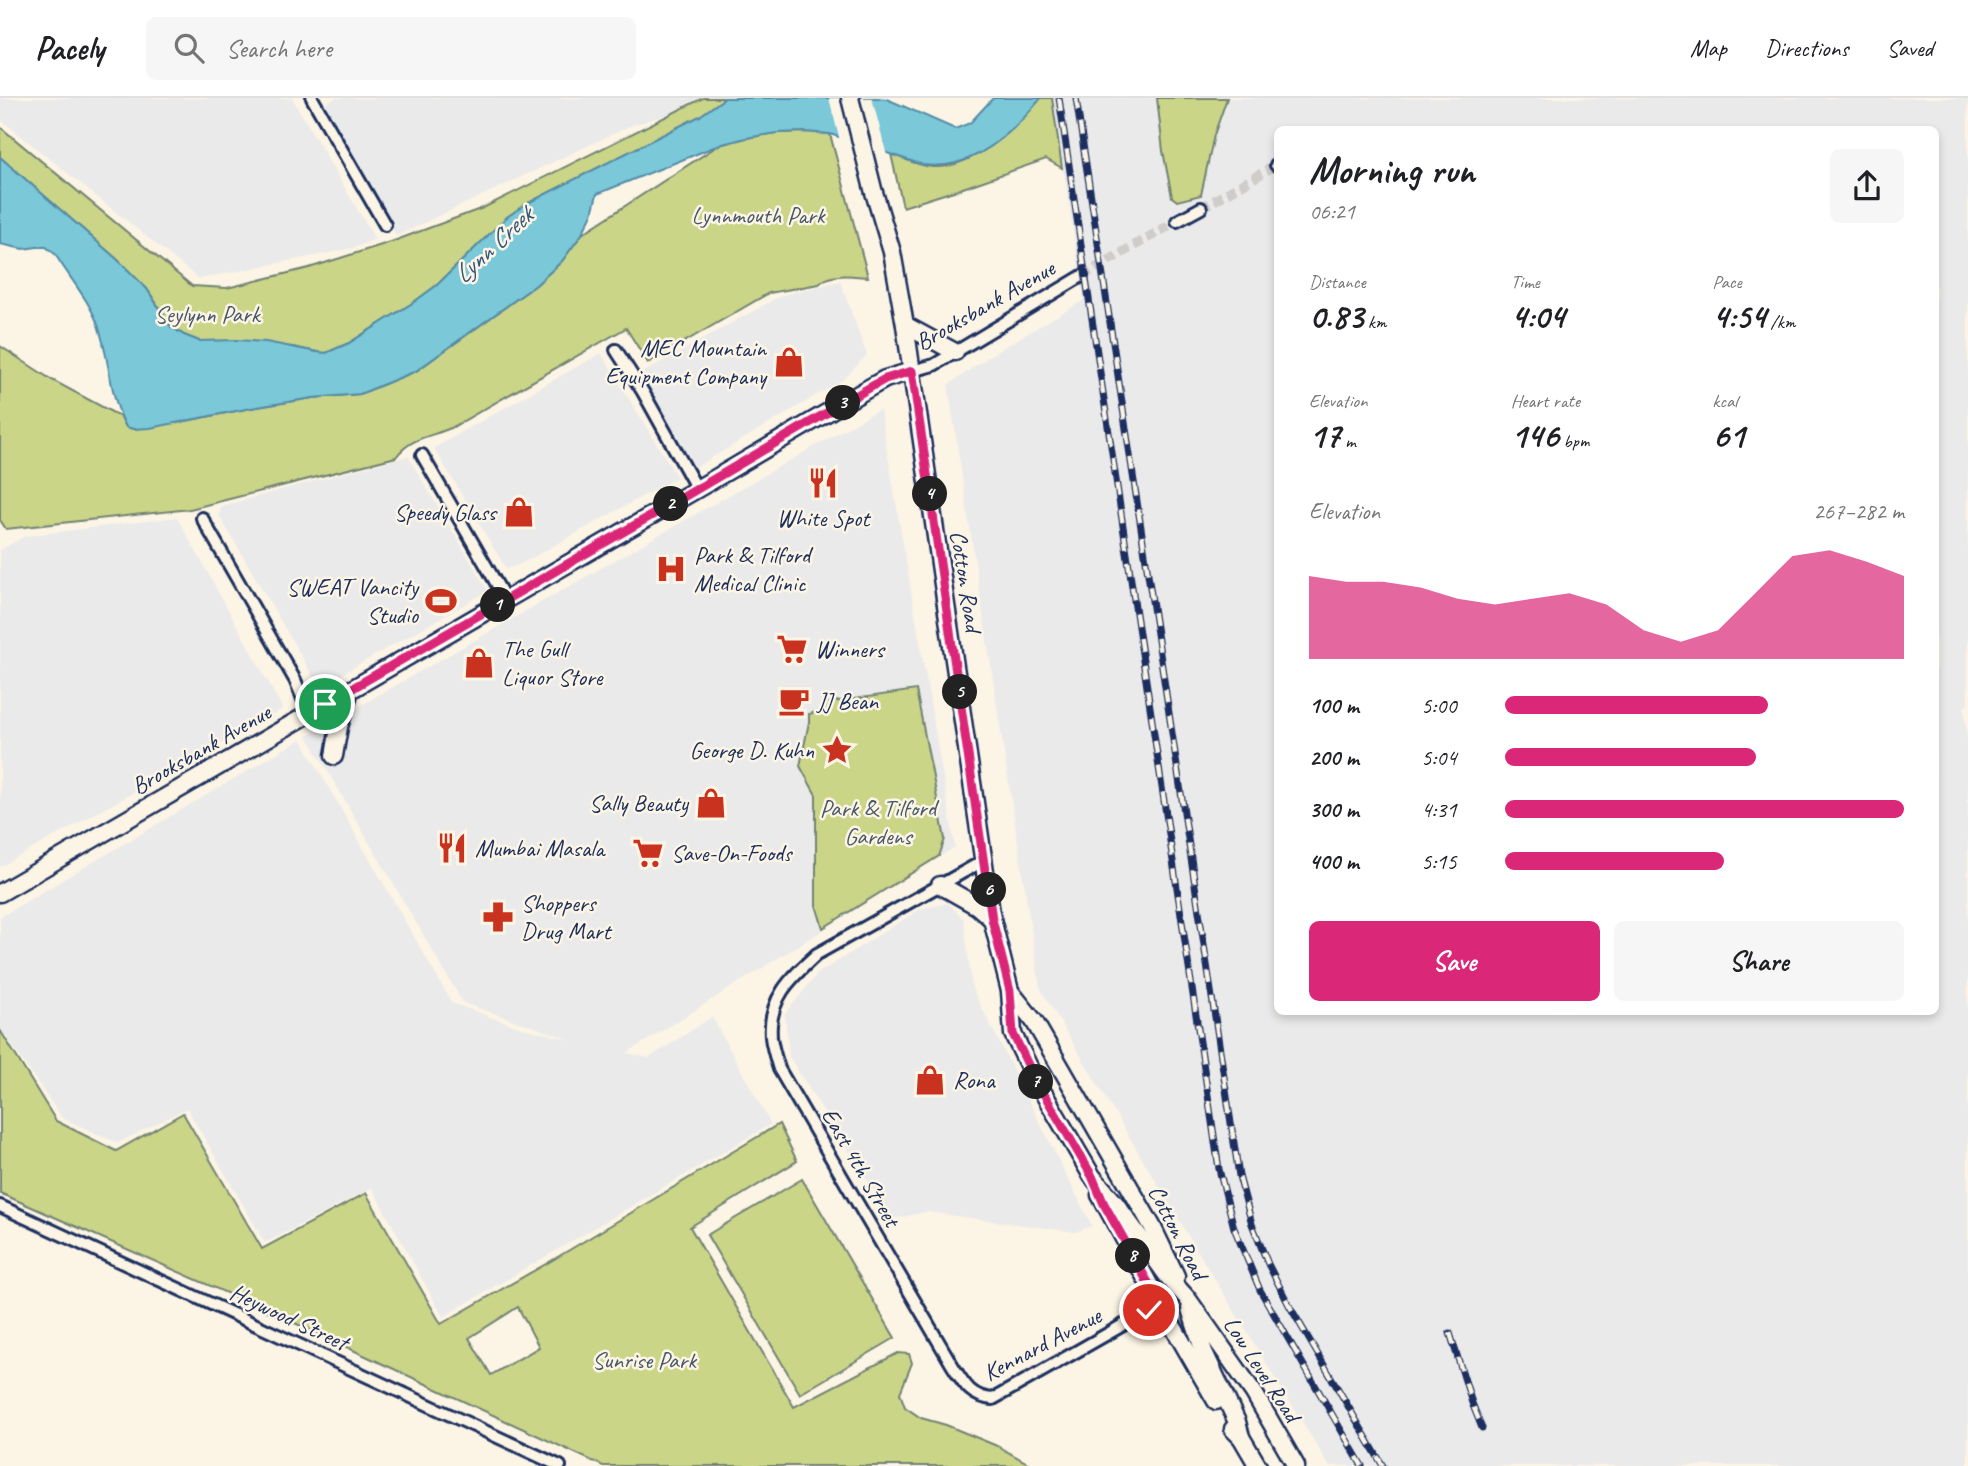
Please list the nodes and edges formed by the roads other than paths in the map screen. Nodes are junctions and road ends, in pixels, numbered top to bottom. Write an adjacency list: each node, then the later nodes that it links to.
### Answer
1 (850, 98): 7 (main road, Cotton Road)
2 (315, 99): 5 (street)
3 (1201, 208): 4 (street)
4 (1177, 222)
5 (385, 225)
6 (1082, 276): 9 (street, Brooksbank Avenue)
7 (905, 325): 9 (main road); 10 (main road, Cotton Road)
8 (616, 350): 12 (street)
9 (955, 352): 10 (street, Brooksbank Avenue)
10 (912, 371): 12 (main road, Brooksbank Avenue); 18 (main road, Cotton Road)
11 (422, 456): 14 (street)
12 (697, 489): 14 (main road, Brooksbank Avenue)
13 (202, 518): 16 (street)
14 (506, 600): 15 (main road, Brooksbank Avenue)
15 (350, 690): 16 (main road, Brooksbank Avenue); 17 (main road)
16 (309, 713): 20 (main road, Brooksbank Avenue)
17 (334, 756)
18 (985, 860): 19 (street, East 4th Street); 21 (main road, Cotton Road)
19 (940, 885): 21 (main road); 27 (street, East 4th Street)
20 (0, 893)
21 (992, 919): 22 (main road, Cotton Road)
22 (1010, 991): 23 (main road, Cotton Road); 25 (main road, Cotton Road)
23 (1092, 1176): 25 (main road, Cotton Road); 26 (main road)
24 (0, 1206): 29 (street, Heywood Street)
25 (1187, 1298): 28 (main road); 31 (main road, Low Level Road)
26 (1160, 1304): 27 (street, Kennard Avenue); 28 (main road)
27 (979, 1398)
28 (1241, 1437): 30 (main road)
29 (560, 1466)
30 (1258, 1466)
31 (1296, 1466)

